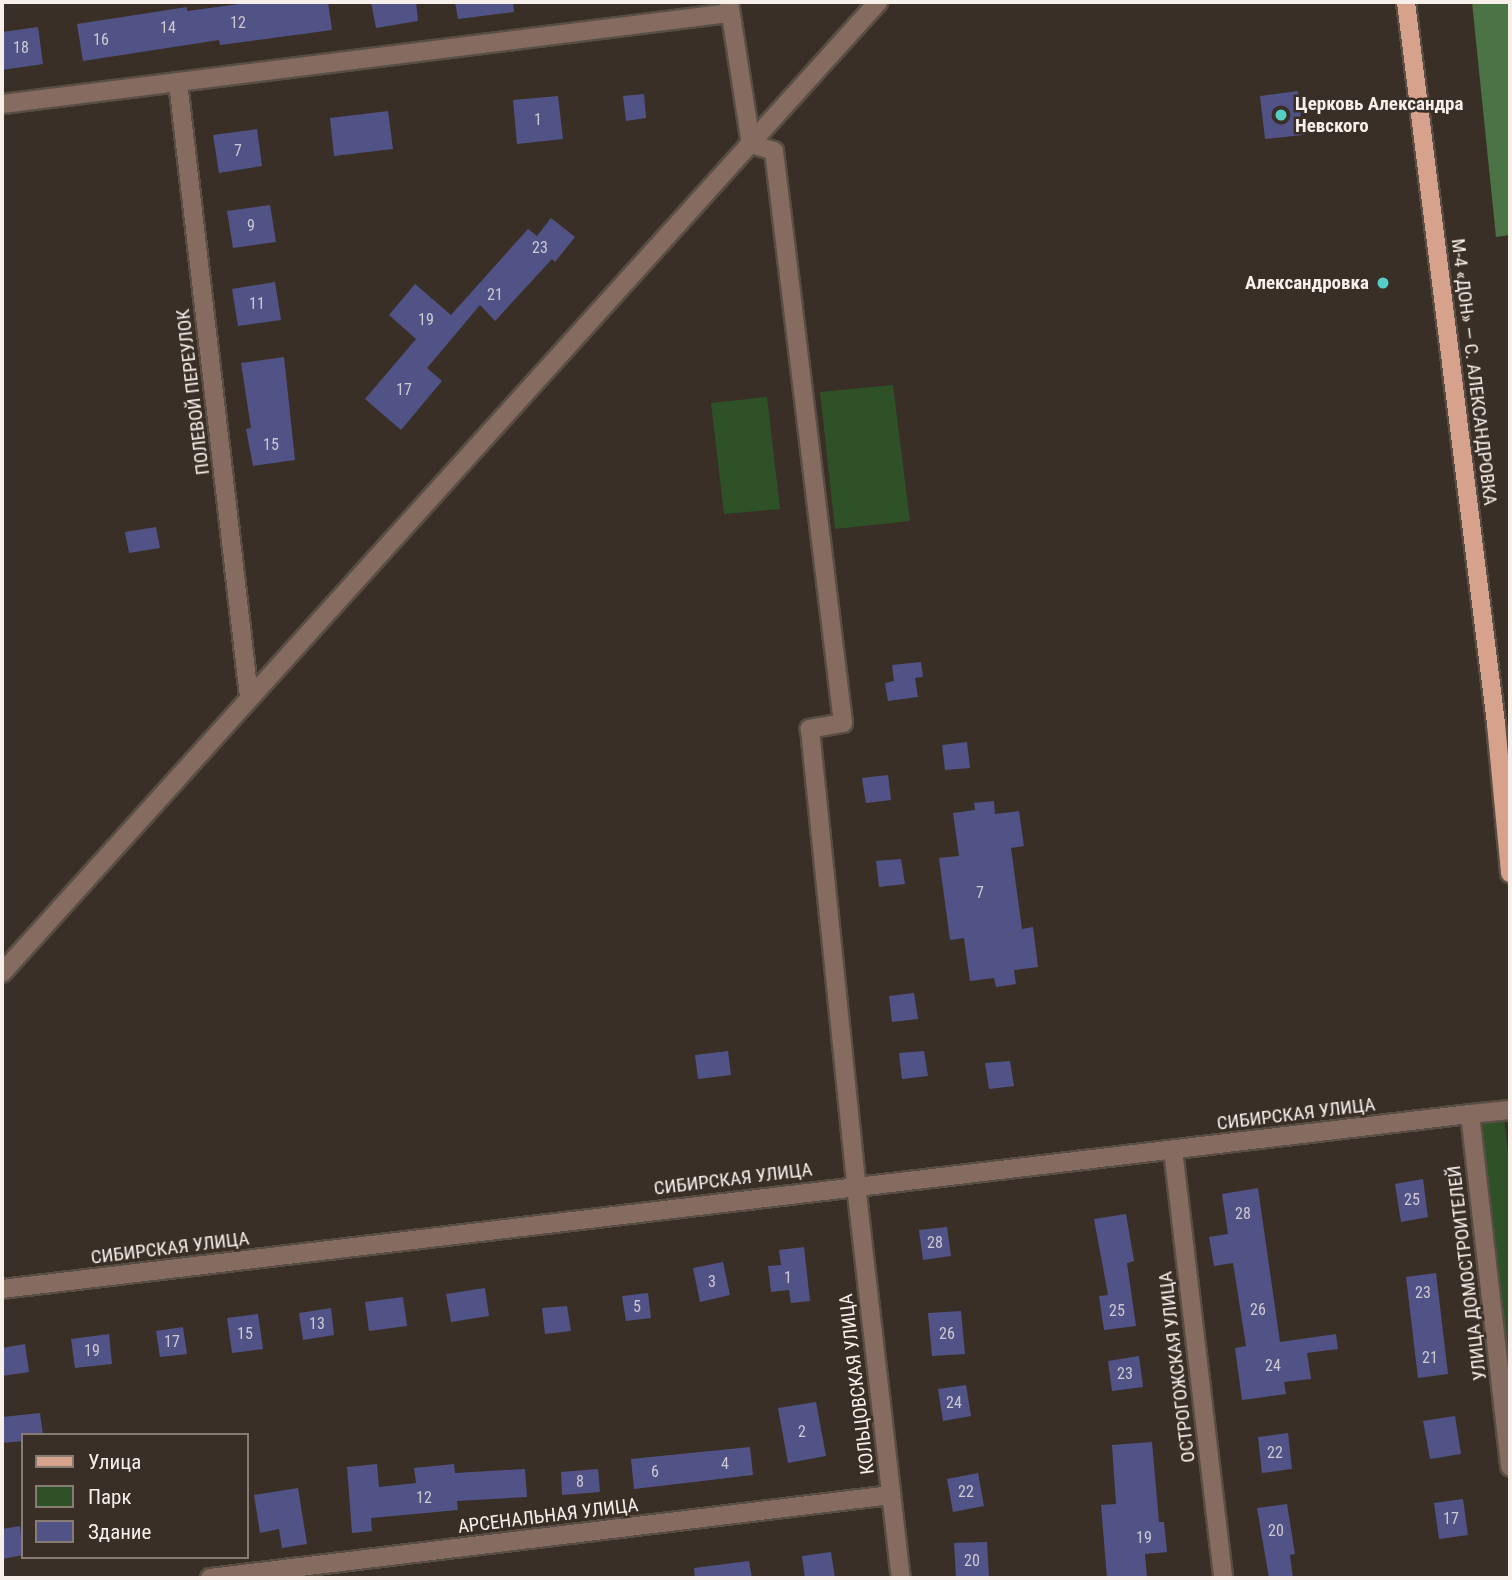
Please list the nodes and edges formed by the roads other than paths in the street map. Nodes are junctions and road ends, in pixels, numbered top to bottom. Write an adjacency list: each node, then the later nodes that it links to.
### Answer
1 (878, 2): 6 (street)
2 (1406, 2): 8 (main road, М-4 «ДОН» — С. АЛЕКСАНДРОВКА)
3 (730, 8): 4 (street); 6 (street)
4 (178, 82): 5 (street); 7 (street, ПОЛЕВОЙ ПЕРЕУЛОК)
5 (2, 104)
6 (751, 144): 7 (street); 13 (street, КОЛЬЦОВСКАЯ УЛИЦА)
7 (250, 697): 9 (street)
8 (1510, 873)
9 (2, 973)
10 (1510, 1110): 11 (street)
11 (1470, 1114): 12 (street, СИБИРСКАЯ УЛИЦА); 15 (street, УЛИЦА ДОМОСТРОИТЕЛЕЙ)
12 (1173, 1150): 13 (street, СИБИРСКАЯ УЛИЦА); 19 (street, ОСТРОГОЖСКАЯ УЛИЦА)
13 (856, 1185): 14 (street, СИБИРСКАЯ УЛИЦА); 16 (street, КОЛЬЦОВСКАЯ УЛИЦА)
14 (2, 1289)
15 (1510, 1467)
16 (891, 1495): 17 (street, АРСЕНАЛЬНАЯ УЛИЦА); 18 (street, КОЛЬЦОВСКАЯ УЛИЦА)
17 (210, 1578)
18 (901, 1578)
19 (1223, 1578)

